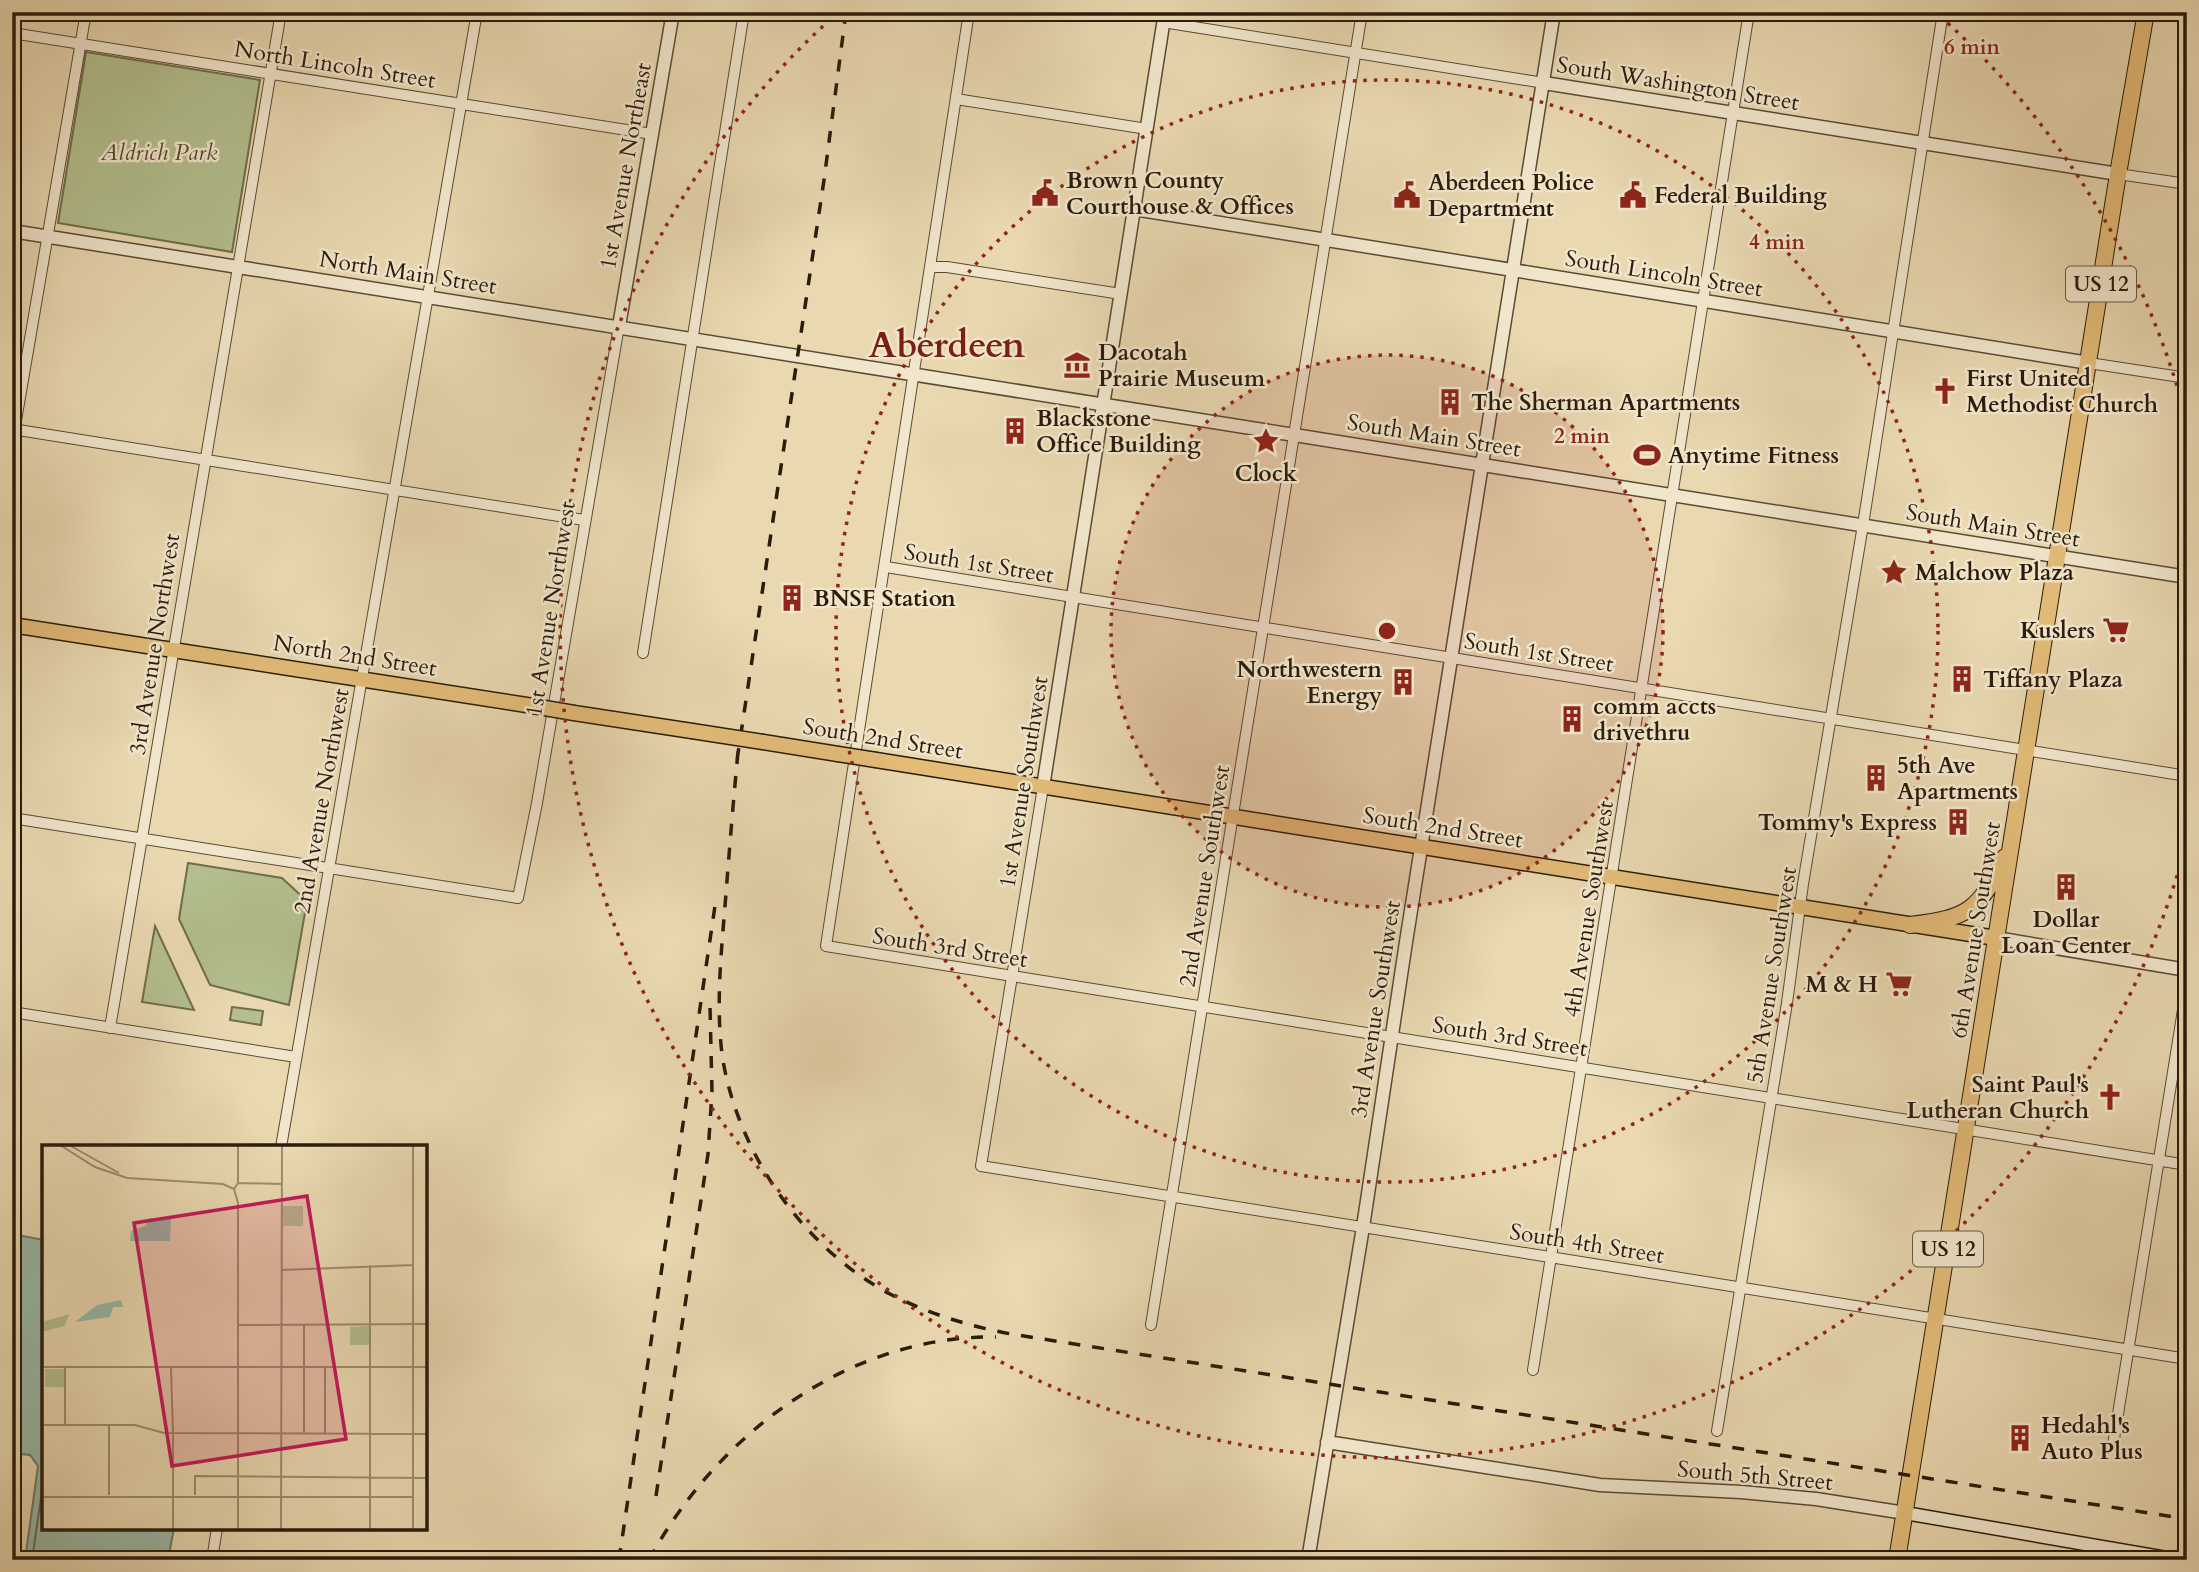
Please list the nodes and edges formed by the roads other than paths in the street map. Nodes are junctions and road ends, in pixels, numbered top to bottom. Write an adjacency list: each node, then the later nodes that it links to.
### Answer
1 (86, 12): 14 (street)
2 (281, 12): 16 (street, 3rd Avenue Northwest)
3 (477, 12): 19 (street, 2nd Avenue Northwest)
4 (673, 12): 22 (street, 1st Avenue Northeast)
5 (744, 12): 38 (street)
6 (969, 12): 18 (street)
7 (1362, 12): 15 (street, 2nd Avenue Southwest)
8 (1554, 12): 17 (street, 3rd Avenue Southwest)
9 (1749, 12): 20 (street, 4th Avenue Southwest)
10 (1943, 12): 23 (street, 5th Avenue Southwest)
11 (2146, 12): 24 (highway, US 12)
12 (1164, 17): 15 (street, South Washington Street); 21 (street, 1st Avenue Southwest)
13 (12, 33): 14 (street, North Lincoln Street)
14 (80, 43): 16 (street, North Lincoln Street); 28 (street)
15 (1356, 53): 17 (street, South Washington Street); 29 (street, 2nd Avenue Southwest)
16 (270, 73): 19 (street, North Lincoln Street); 30 (street, 3rd Avenue Northwest)
17 (1544, 83): 20 (street, South Washington Street); 32 (street, 3rd Avenue Southwest)
18 (956, 99): 21 (street); 31 (street)
19 (461, 103): 22 (street, North Lincoln Street); 34 (street, 2nd Avenue Northwest)
20 (1733, 114): 23 (street, South Washington Street); 35 (street, 4th Avenue Southwest)
21 (1147, 129): 26 (street, 1st Avenue Southwest)
22 (652, 134): 36 (street, 1st Avenue Northeast)
23 (1924, 144): 24 (street, South Washington Street); 37 (street, 5th Avenue Southwest)
24 (2118, 174): 25 (street, South Washington Street); 40 (highway, US 12)
25 (2187, 184)
26 (1134, 209): 29 (street, South Lincoln Street); 33 (street, 1st Avenue Southwest)
27 (12, 231): 28 (street, North Main Street)
28 (49, 237): 30 (street, North Main Street); 44 (street)
29 (1325, 240): 32 (street, South Lincoln Street); 45 (street, 2nd Avenue Southwest)
30 (237, 267): 34 (street, North Main Street); 47 (street, 3rd Avenue Northwest)
31 (930, 267): 33 (street); 41 (street)
32 (1514, 270): 35 (street, South Lincoln Street); 48 (street, 3rd Avenue Southwest)
33 (1121, 294): 43 (street, 1st Avenue Southwest)
34 (428, 296): 36 (street, North Main Street); 49 (street, 2nd Avenue Northwest)
35 (1703, 301): 37 (street, South Lincoln Street); 50 (street, 4th Avenue Southwest)
36 (618, 326): 38 (street, North Main Street); 51 (street, 1st Avenue Northwest)
37 (1894, 332): 40 (street, South Lincoln Street); 52 (street, 5th Avenue Southwest)
38 (694, 338): 39 (street, North Main Street); 60 (street)
39 (798, 355): 41 (street, South Main Street)
40 (2089, 363): 42 (street, South Lincoln Street); 53 (highway, US 12)
41 (915, 373): 43 (street, South Main Street); 54 (street)
42 (2187, 378)
43 (1104, 403): 45 (street, South Main Street); 56 (street, 1st Avenue Southwest)
44 (13, 429): 46 (street); 47 (street)
45 (1294, 433): 48 (street, South Main Street); 58 (street, 2nd Avenue Southwest)
46 (12, 444)
47 (204, 460): 49 (street); 59 (street, 3rd Avenue Northwest)
48 (1483, 464): 50 (street, South Main Street); 61 (street, 3rd Avenue Southwest)
49 (394, 490): 51 (street); 62 (street, 2nd Avenue Northwest)
50 (1674, 495): 52 (street, South Main Street); 63 (street, 4th Avenue Southwest)
51 (584, 520): 74 (street, 1st Avenue Northwest)
52 (1863, 525): 53 (street, South Main Street); 64 (street, 5th Avenue Southwest)
53 (2057, 557): 55 (street, South Main Street); 66 (highway, 6th Avenue Southwest / US 12)
54 (886, 567): 56 (street, South 1st Street); 80 (street, South 3rd Street)
55 (2187, 577)
56 (1074, 597): 58 (street, South 1st Street); 68 (street, 1st Avenue Southwest)
57 (12, 625): 59 (main road, North 2nd Street)
58 (1263, 628): 61 (street, South 1st Street); 70 (street, 2nd Avenue Southwest)
59 (173, 649): 62 (main road, North 2nd Street); 71 (street, 3rd Avenue Northwest)
60 (643, 653)
61 (1452, 657): 63 (street, South 1st Street); 73 (street, 3rd Avenue Southwest)
62 (362, 680): 65 (main road, North 2nd Street, bridge); 74 (street, 2nd Avenue Northwest)
63 (1642, 688): 64 (street, South 1st Street); 75 (street, 4th Avenue Southwest)
64 (1831, 718): 66 (street, South 1st Street); 76 (street, 5th Avenue Southwest)
65 (692, 731): 68 (main road, South 2nd Street, bridge)
66 (2026, 750): 67 (street, South 1st Street); 72 (highway, 6th Avenue Southwest / US 12)
67 (2187, 775)
68 (1043, 787): 70 (main road, South 2nd Street); 80 (street, 1st Avenue Southwest)
69 (12, 818): 71 (street)
70 (1232, 818): 73 (main road, South 2nd Street); 82 (street, 2nd Avenue Southwest)
71 (142, 838): 74 (street); 84 (street, 3rd Avenue Northwest)
72 (2012, 843): 77 (highway); 78 (highway, 6th Avenue Southwest / US 12)
73 (1421, 846): 75 (main road, South 2nd Street); 85 (street, 3rd Avenue Southwest)
74 (328, 868): 86 (street, 2nd Avenue Northwest)
75 (1613, 878): 76 (main road, South 2nd Street); 87 (street, 4th Avenue Southwest)
76 (1801, 908): 77 (main road, South 2nd Street); 88 (street, 5th Avenue Southwest)
77 (1910, 925): 78 (main road, South 2nd Street)
78 (1996, 938): 79 (street, South 2nd Street); 89 (highway, 6th Avenue Southwest / US 12)
79 (2187, 970)
80 (1013, 976): 82 (street, South 3rd Street); 93 (street, 1st Avenue Southwest)
81 (2187, 985): 91 (street)
82 (1202, 1007): 85 (street, South 3rd Street); 94 (street, 2nd Avenue Southwest)
83 (12, 1013): 84 (street)
84 (110, 1028): 86 (street)
85 (1391, 1037): 87 (street, South 3rd Street); 95 (street, 3rd Avenue Southwest)
86 (296, 1057): 90 (street, 2nd Avenue Northwest)
87 (1582, 1067): 88 (street, South 3rd Street); 96 (street, 4th Avenue Southwest)
88 (1771, 1098): 89 (street, South 3rd Street); 97 (street, 5th Avenue Southwest)
89 (1966, 1129): 91 (street, South 3rd Street); 98 (highway, 6th Avenue Southwest / US 12)
90 (281, 1145)
91 (2159, 1160): 92 (street, South 3rd Street); 100 (street)
92 (2187, 1165)
93 (981, 1166): 94 (street, South 4th Street)
94 (1171, 1196): 95 (street, South 4th Street); 99 (street, 2nd Avenue Southwest)
95 (1363, 1227): 96 (street, South 4th Street); 104 (street, 3rd Avenue Southwest)
96 (1552, 1257): 97 (street, South 4th Street); 102 (street, 4th Avenue Southwest)
97 (1741, 1288): 98 (street, South 4th Street); 103 (street, 5th Avenue Southwest)
98 (1937, 1319): 100 (street, South 4th Street); 106 (highway, 6th Avenue Southwest / US 12)
99 (1151, 1325)
100 (2128, 1350): 101 (street, South 4th Street); 105 (street)
101 (2187, 1359)
102 (1533, 1370)
103 (1717, 1430)
104 (1327, 1442): 106 (street, South 5th Street); 109 (street, 3rd Avenue Southwest)
105 (2113, 1445)
106 (1905, 1513): 110 (highway, 6th Avenue Southwest / US 12); 111 (street, South 5th Street)
107 (217, 1530): 108 (street)
108 (212, 1560)
109 (1308, 1560)
110 (1897, 1560)
111 (2178, 1560)

